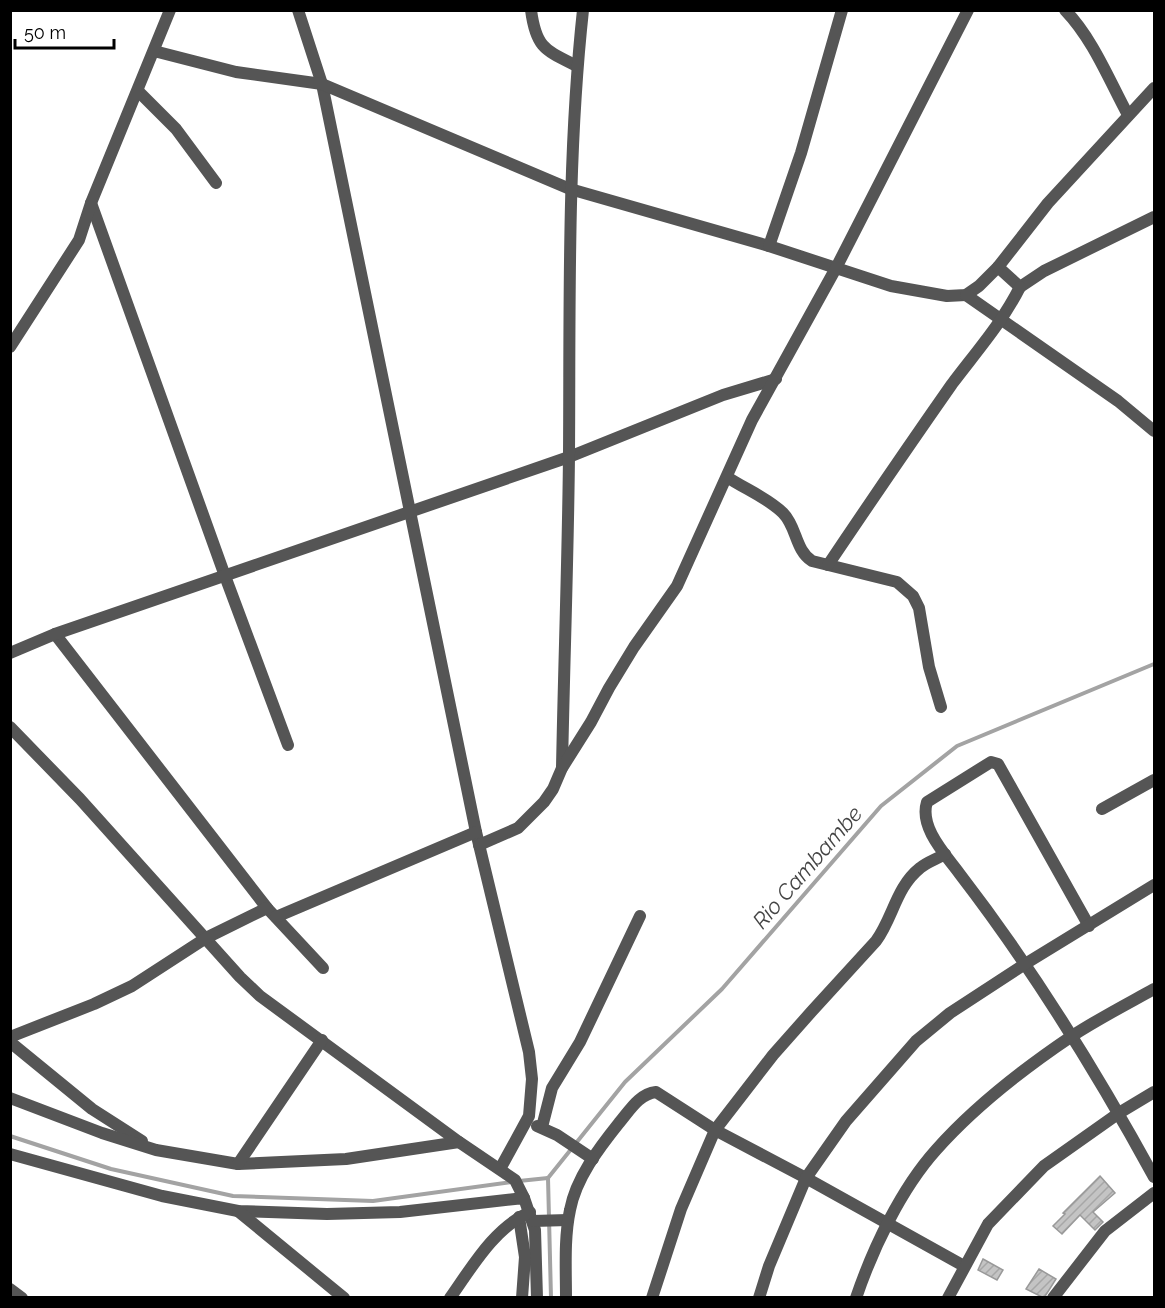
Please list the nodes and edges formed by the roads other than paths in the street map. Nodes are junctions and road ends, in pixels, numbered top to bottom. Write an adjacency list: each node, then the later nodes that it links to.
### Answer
1 (170, 10): 8 (street)
2 (298, 10): 10 (street)
3 (531, 10): 9 (street)
4 (583, 10): 9 (street)
5 (842, 10): 18 (street)
6 (968, 10): 20 (street)
7 (1065, 10): 13 (street)
8 (154, 51): 10 (street); 12 (street)
9 (577, 66): 15 (street)
10 (322, 84): 15 (street); 29 (street)
11 (1155, 88): 13 (street)
12 (138, 91): 14 (street); 16 (street)
13 (1128, 115): 19 (street)
14 (216, 183)
15 (570, 189): 18 (street); 27 (street)
16 (91, 203): 24 (street); 31 (street)
17 (1155, 217): 21 (street)
18 (769, 246): 20 (street)
19 (998, 267): 21 (street); 22 (street)
20 (836, 268): 22 (street); 25 (street)
21 (1020, 287): 23 (street)
22 (966, 295): 23 (street)
23 (1001, 321): 26 (street); 30 (street)
24 (10, 347)
25 (776, 379): 27 (street); 28 (street)
26 (1155, 431)
27 (569, 457): 29 (street); 37 (street)
28 (728, 477): 30 (street); 37 (street)
29 (409, 512): 31 (street); 40 (street)
30 (828, 565): 34 (street)
31 (225, 576): 32 (street); 36 (street)
32 (55, 634): 33 (street); 44 (street)
33 (10, 653)
34 (941, 707)
35 (10, 727): 47 (street)
36 (288, 745)
37 (562, 768): 41 (street)
38 (1155, 780): 39 (street)
39 (1102, 809)
40 (476, 832): 41 (street); 44 (street)
41 (479, 845): 58 (street)
42 (945, 854): 46 (street); 48 (street); 60 (street)
43 (1155, 885): 46 (street)
44 (272, 912): 47 (street); 49 (street)
45 (640, 916): 59 (street)
46 (1089, 926): 48 (street)
47 (206, 938): 52 (street); 53 (street)
48 (1025, 964): 51 (street); 68 (street)
49 (323, 969)
50 (1155, 989): 51 (street)
51 (1073, 1036): 57 (street); 74 (street)
52 (10, 1037)
53 (322, 1040): 61 (street); 65 (street)
54 (10, 1042): 62 (street)
55 (1155, 1092): 57 (street)
56 (10, 1098): 62 (street)
57 (1119, 1113): 67 (street); 75 (street)
58 (527, 1122): 59 (street); 66 (street)
59 (542, 1127): 64 (street)
60 (715, 1130): 64 (street); 68 (street); 83 (street)
61 (459, 1142): 65 (street); 66 (street)
62 (156, 1150): 65 (street)
63 (10, 1154): 71 (street)
64 (589, 1156): 73 (street)
65 (238, 1164)
66 (500, 1168): 70 (street)
67 (1155, 1177)
68 (806, 1178): 74 (street); 84 (street)
69 (1155, 1193): 87 (street)
70 (524, 1198): 71 (street); 72 (street)
71 (238, 1211): 78 (street)
72 (531, 1218): 73 (street); 79 (street); 80 (street); 81 (street)
73 (564, 1220): 82 (street)
74 (888, 1224): 75 (street); 85 (street)
75 (964, 1266): 86 (street)
76 (10, 1289): 77 (street)
77 (22, 1298)
78 (344, 1298)
79 (450, 1298)
80 (522, 1298)
81 (537, 1298)
82 (566, 1298)
83 (652, 1298)
84 (759, 1298)
85 (856, 1298)
86 (948, 1298)
87 (1053, 1298)

